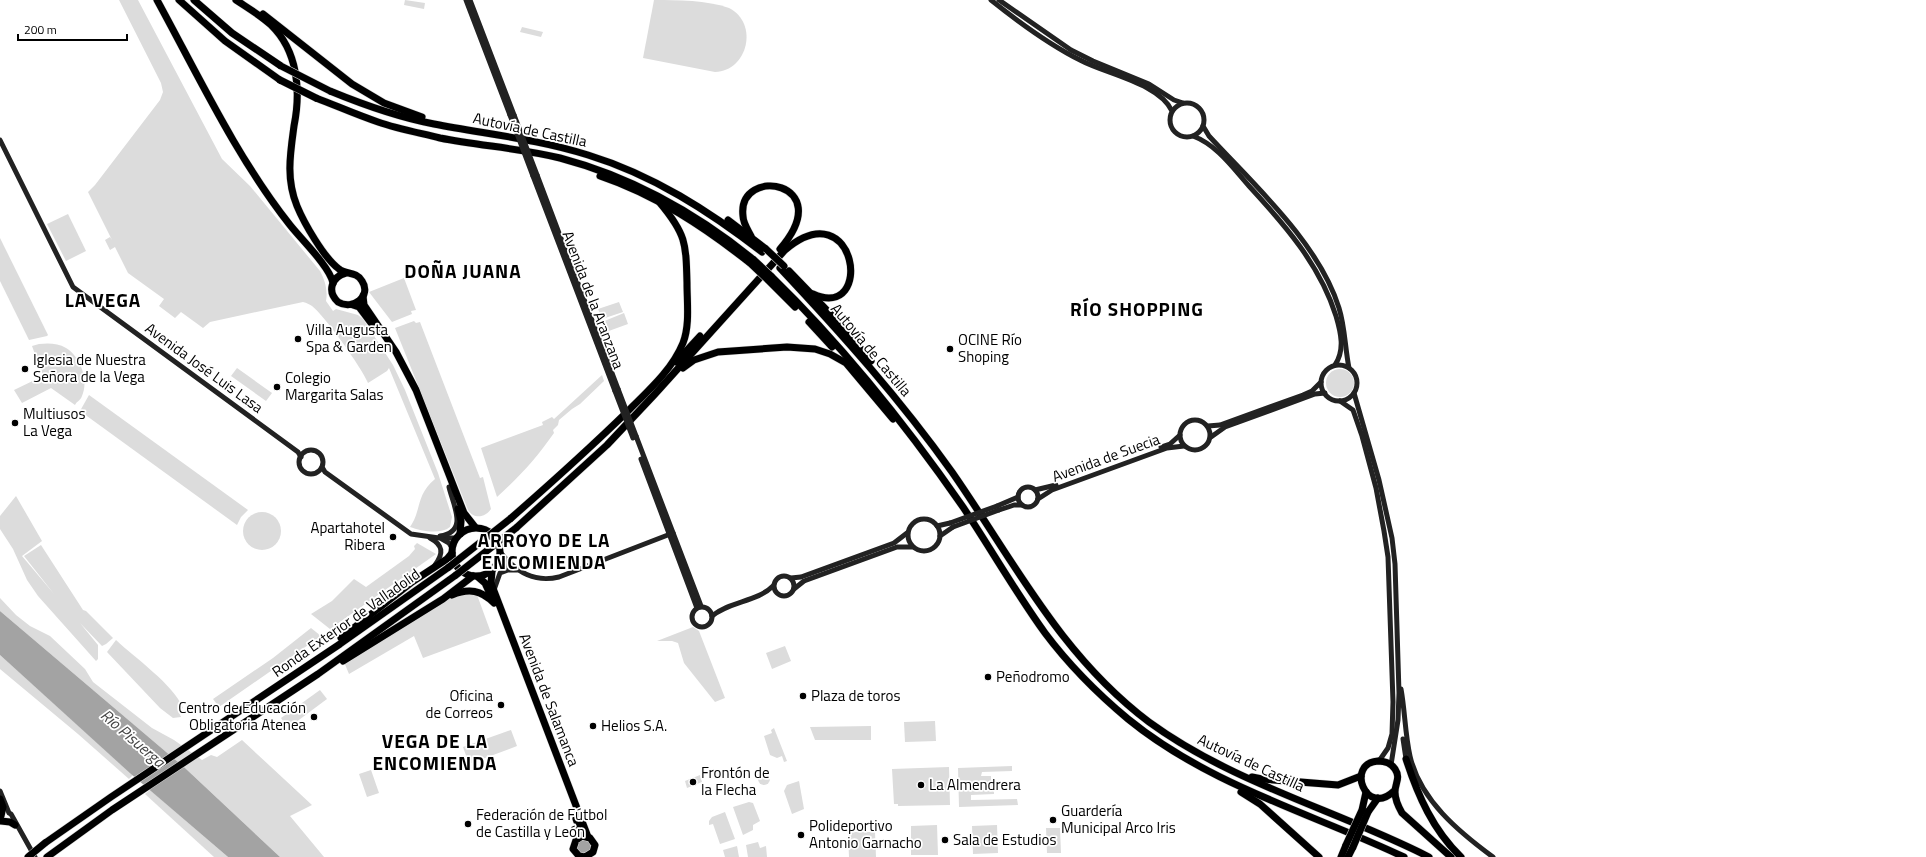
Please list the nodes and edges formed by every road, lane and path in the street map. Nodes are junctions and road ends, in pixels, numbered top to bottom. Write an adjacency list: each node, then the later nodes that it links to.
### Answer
1 (157, 0): 25 (highway)
2 (179, 0): 15 (highway, Autovía de Castilla, bridge)
3 (194, 0): 13 (highway, Autovía de Castilla, bridge)
4 (237, 0): 13 (highway); 23 (highway)
5 (466, 0): 11 (street, Avenida de la Aranzana)
6 (470, 0): 11 (street, Avenida de la Aranzana)
7 (991, 0): 10 (street)
8 (999, 0): 9 (street)
9 (1183, 103): 10 (street); 12 (street)
10 (1172, 111): 14 (street)
11 (512, 115): 55 (street, Avenida de la Aranzana, bridge)
12 (1203, 126): 14 (street); 31 (street)
13 (481, 132): 17 (highway, Autovía de Castilla)
14 (1194, 136): 30 (street)
15 (441, 138): 18 (highway); 21 (highway, Autovía de Castilla)
16 (0, 140): 43 (street, Avenida José Luis Lasa)
17 (643, 176): 19 (highway); 20 (highway, Autovía de Castilla)
18 (660, 203): 21 (highway); 32 (highway)
19 (751, 236): 20 (highway); 32 (highway)
20 (764, 251): 22 (highway, Autovía de Castilla)
21 (752, 262): 24 (highway, Autovía de Castilla, bridge)
22 (782, 267): 26 (highway); 42 (highway, Autovía de Castilla)
23 (346, 273): 25 (highway); 27 (highway)
24 (769, 278): 29 (highway); 51 (highway, Autovía de Castilla)
25 (333, 283): 28 (highway)
26 (812, 294): 36 (highway); 42 (highway)
27 (363, 296): 28 (highway); 54 (highway)
28 (353, 305): 45 (highway)
29 (846, 363): 36 (highway); 51 (highway)
30 (1335, 365): 31 (street); 33 (street)
31 (1350, 368): 35 (street)
32 (657, 381): 79 (highway, Ronda Exterior de Valladolid, bridge)
33 (1321, 382): 34 (street); 38 (street)
34 (1325, 393): 37 (street); 40 (street)
35 (1354, 393): 37 (street); 81 (street)
36 (655, 394): 80 (highway, Ronda Exterior de Valladolid, bridge)
37 (1340, 401): 84 (street)
38 (1208, 426): 39 (street); 40 (street)
39 (1180, 435): 41 (street); 46 (street, Avenida de Suecia)
40 (1211, 437): 41 (street)
41 (1184, 446): 48 (street, Avenida de Suecia)
42 (935, 448): 86 (highway, Autovía de Castilla)
43 (301, 454): 44 (street); 44 (street)
44 (322, 470): 59 (street)
45 (449, 487): 57 (highway); 59 (street)
46 (1036, 490): 47 (street); 48 (street)
47 (1018, 497): 49 (street); 50 (street)
48 (1038, 499): 49 (street)
49 (1022, 505): 50 (street)
50 (998, 508): 52 (street, bridge)
51 (965, 511): 87 (highway, Autovía de Castilla)
52 (952, 525): 53 (street); 58 (street)
53 (937, 526): 56 (street); 58 (street)
54 (475, 527): 57 (highway); 63 (highway)
55 (671, 533): 67 (street); 77 (street, Avenida de la Aranzana)
56 (907, 533): 61 (street); 69 (street)
57 (458, 536): 60 (street); 62 (highway)
58 (940, 536): 61 (street)
59 (429, 537): 60 (street); 64 (street)
60 (439, 538): 62 (street)
61 (912, 547): 71 (street)
62 (452, 550): 64 (highway); 68 (highway)
63 (501, 553): 65 (street); 66 (highway)
64 (434, 565): 79 (highway)
65 (510, 565): 66 (street); 67 (street)
66 (494, 568): 68 (highway); 72 (highway, Avenida de Salamanca)
67 (517, 570): 72 (street)
68 (475, 576): 75 (highway); 76 (highway, Avenida de Salamanca)
69 (791, 578): 70 (street); 71 (street)
70 (773, 586): 73 (street); 74 (street)
71 (794, 589): 74 (street)
72 (494, 591): 99 (highway, Avenida de Salamanca)
73 (766, 593): 74 (street); 78 (street)
74 (776, 594)
75 (443, 599): 76 (highway); 80 (highway)
76 (494, 603): 98 (highway, Avenida de Salamanca)
77 (699, 607): 78 (street); 78 (street)
78 (712, 613)
79 (339, 642): 103 (highway, Ronda Exterior de Valladolid, bridge)
80 (345, 656): 102 (highway, Ronda Exterior de Valladolid)
81 (1399, 677): 82 (street); 113 (street)
82 (1399, 693): 83 (street); 85 (street)
83 (1406, 759): 112 (highway)
84 (1379, 761): 85 (highway); 88 (highway)
85 (1391, 765): 90 (highway)
86 (1223, 767): 88 (highway); 110 (highway, Autovía de Castilla)
87 (1216, 776): 106 (highway); 109 (highway, Autovía de Castilla)
88 (1361, 776): 91 (highway)
89 (0, 791): 95 (street); 104 (street)
90 (1394, 791): 92 (highway); 111 (highway)
91 (1366, 792): 92 (highway); 94 (highway)
92 (1378, 798): 94 (highway)
93 (0, 799): 95 (street); 96 (highway)
94 (1365, 811): 100 (highway, bridge)
95 (9, 813): 96 (highway); 97 (street); 104 (street)
96 (0, 819): 97 (highway)
97 (15, 825): 104 (street)
98 (578, 837): 99 (highway); 105 (highway)
99 (588, 837): 101 (highway)
100 (1349, 846): 107 (highway); 108 (highway)
101 (594, 854): 105 (highway)
102 (49, 856)
103 (28, 857)
104 (35, 857)
105 (585, 857)
106 (1319, 857)
107 (1341, 857)
108 (1348, 857)
109 (1404, 857)
110 (1429, 857)
111 (1451, 857)
112 (1461, 857)
113 (1493, 857)

